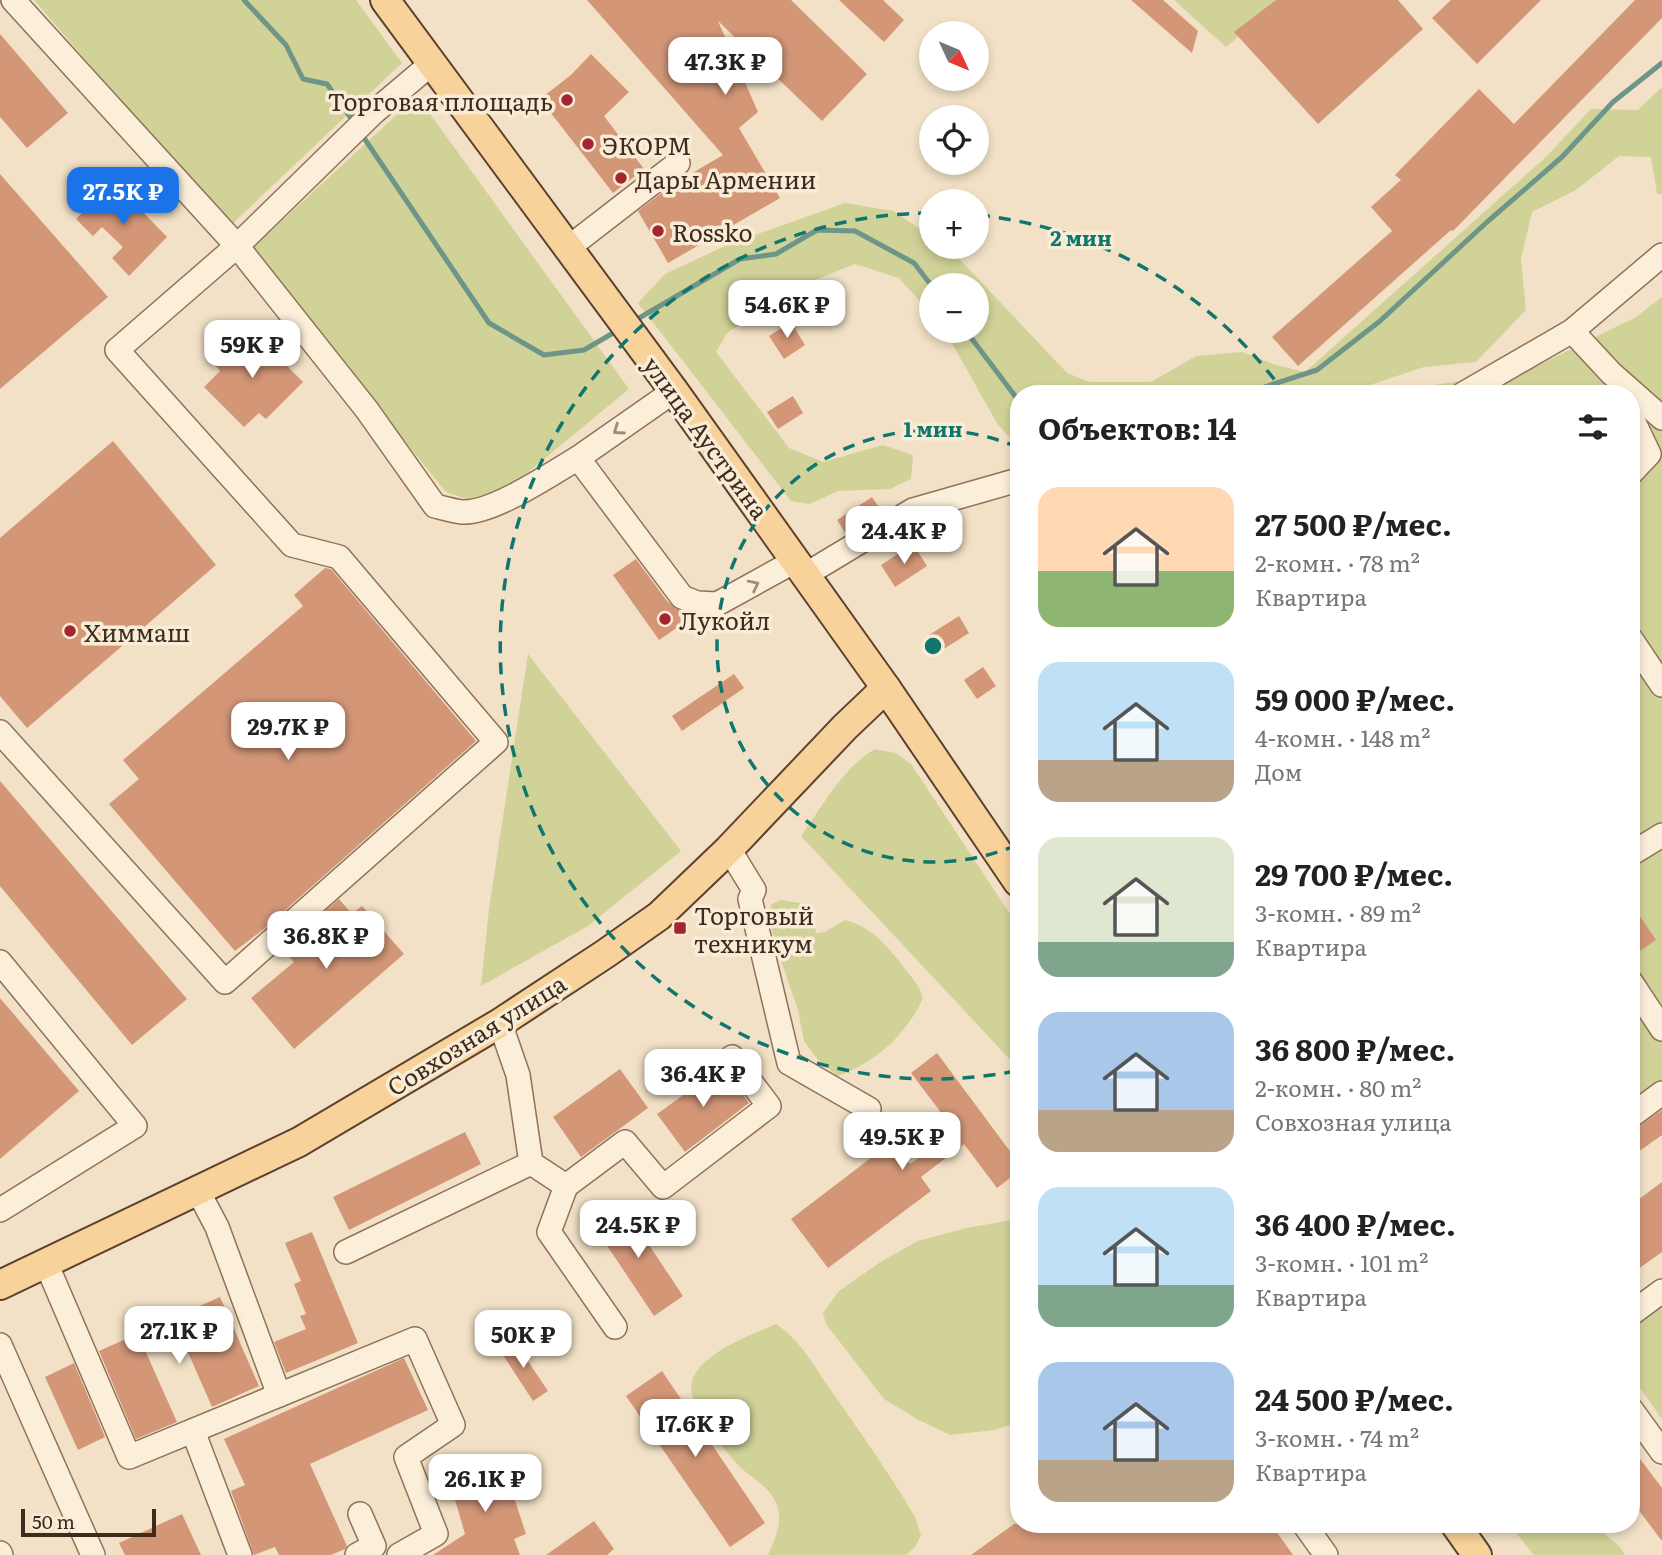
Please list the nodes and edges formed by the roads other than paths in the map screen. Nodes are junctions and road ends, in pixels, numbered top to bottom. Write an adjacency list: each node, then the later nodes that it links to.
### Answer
1 (13, 0): 5 (lane)
2 (385, 0): 3 (main road, улица Аустрина)
3 (431, 64): 5 (lane); 6 (main road, улица Аустрина)
4 (678, 163): 6 (lane)
5 (237, 246): 15 (lane); 22 (lane)
6 (568, 248): 11 (main road, улица Аустрина)
7 (1662, 255): 8 (lane)
8 (1572, 331): 9 (lane); 10 (lane)
9 (1616, 383)
10 (1479, 385)
11 (674, 391): 15 (lane, one-way to 15); 18 (main road, улица Аустрина)
12 (1640, 401): 13 (lane)
13 (1662, 418)
14 (1640, 435): 16 (lane)
15 (578, 458): 18 (lane, one-way to 18)
16 (1640, 464)
17 (1010, 482): 18 (lane)
18 (800, 568): 21 (main road, улица Аустрина)
19 (1640, 652): 20 (lane)
20 (1662, 685)
21 (886, 688): 25 (main road, Совхозная улица); 26 (main road, улица Аустрина)
22 (0, 732)
23 (1662, 835): 24 (lane)
24 (1640, 848)
25 (729, 849): 29 (main road, Совхозная улица); 33 (lane)
26 (1010, 870)
27 (0, 962): 38 (lane)
28 (1640, 996): 30 (lane)
29 (499, 1023): 35 (lane); 37 (main road, Совхозная улица)
30 (1662, 1029)
31 (732, 1057): 36 (lane)
32 (1662, 1093): 34 (lane)
33 (869, 1109)
34 (1640, 1109)
35 (531, 1163): 36 (lane); 39 (lane)
36 (566, 1186): 44 (lane)
37 (198, 1191): 40 (main road, Совхозная улица); 46 (lane)
38 (0, 1210)
39 (346, 1252)
40 (46, 1263): 41 (main road, Совхозная улица); 48 (lane)
41 (0, 1285)
42 (1662, 1291): 43 (lane)
43 (1640, 1307)
44 (615, 1327)
45 (0, 1345): 53 (lane)
46 (279, 1395): 48 (lane); 56 (lane)
47 (1640, 1421): 49 (lane)
48 (193, 1431): 54 (lane)
49 (1662, 1452)
50 (360, 1514): 55 (lane)
51 (1310, 1533): 57 (lane)
52 (1461, 1533): 58 (main road)
53 (93, 1555)
54 (240, 1555)
55 (357, 1555)
56 (399, 1555)
57 (1326, 1555)
58 (1477, 1555)

